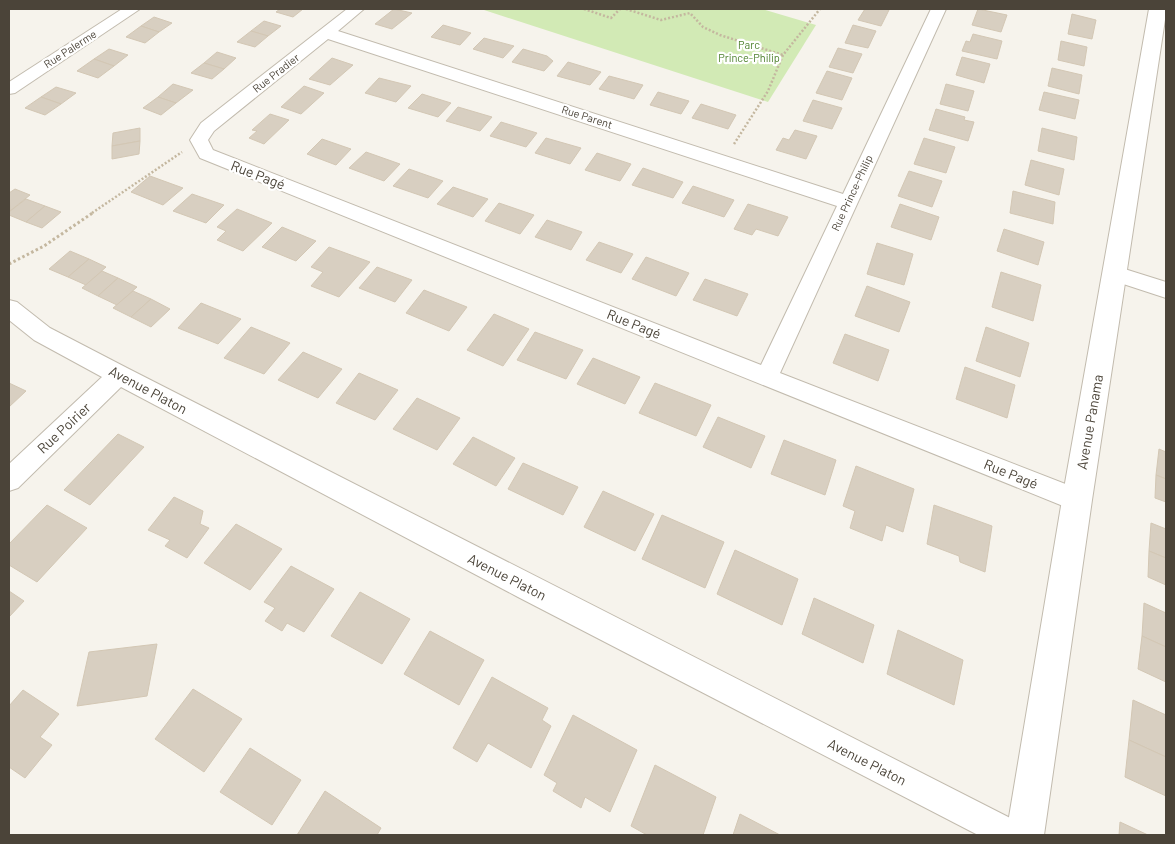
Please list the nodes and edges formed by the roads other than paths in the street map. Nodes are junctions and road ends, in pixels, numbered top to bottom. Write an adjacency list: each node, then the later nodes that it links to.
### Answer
1 (132, 9): 6 (street, Rue Palerme)
2 (356, 9): 5 (street, Rue Pradier)
3 (939, 9): 8 (street, Rue Prince-Philip)
4 (1158, 9): 9 (street, Avenue Panama)
5 (327, 32): 7 (street, Rue Pradier); 8 (street, Rue Parent)
6 (9, 89)
7 (199, 140): 13 (street, Rue Pagé)
8 (847, 202): 13 (street, Rue Prince-Philip)
9 (1115, 274): 10 (street); 15 (street, Avenue Panama)
10 (1166, 290)
11 (9, 308): 12 (street, Avenue Platon)
12 (119, 375): 14 (street, Rue Poirier); 16 (street, Avenue Platon)
13 (767, 377): 15 (street, Rue Pagé)
14 (9, 480)
15 (1077, 500): 17 (street, Avenue Panama)
16 (1011, 835)
17 (1025, 835)

